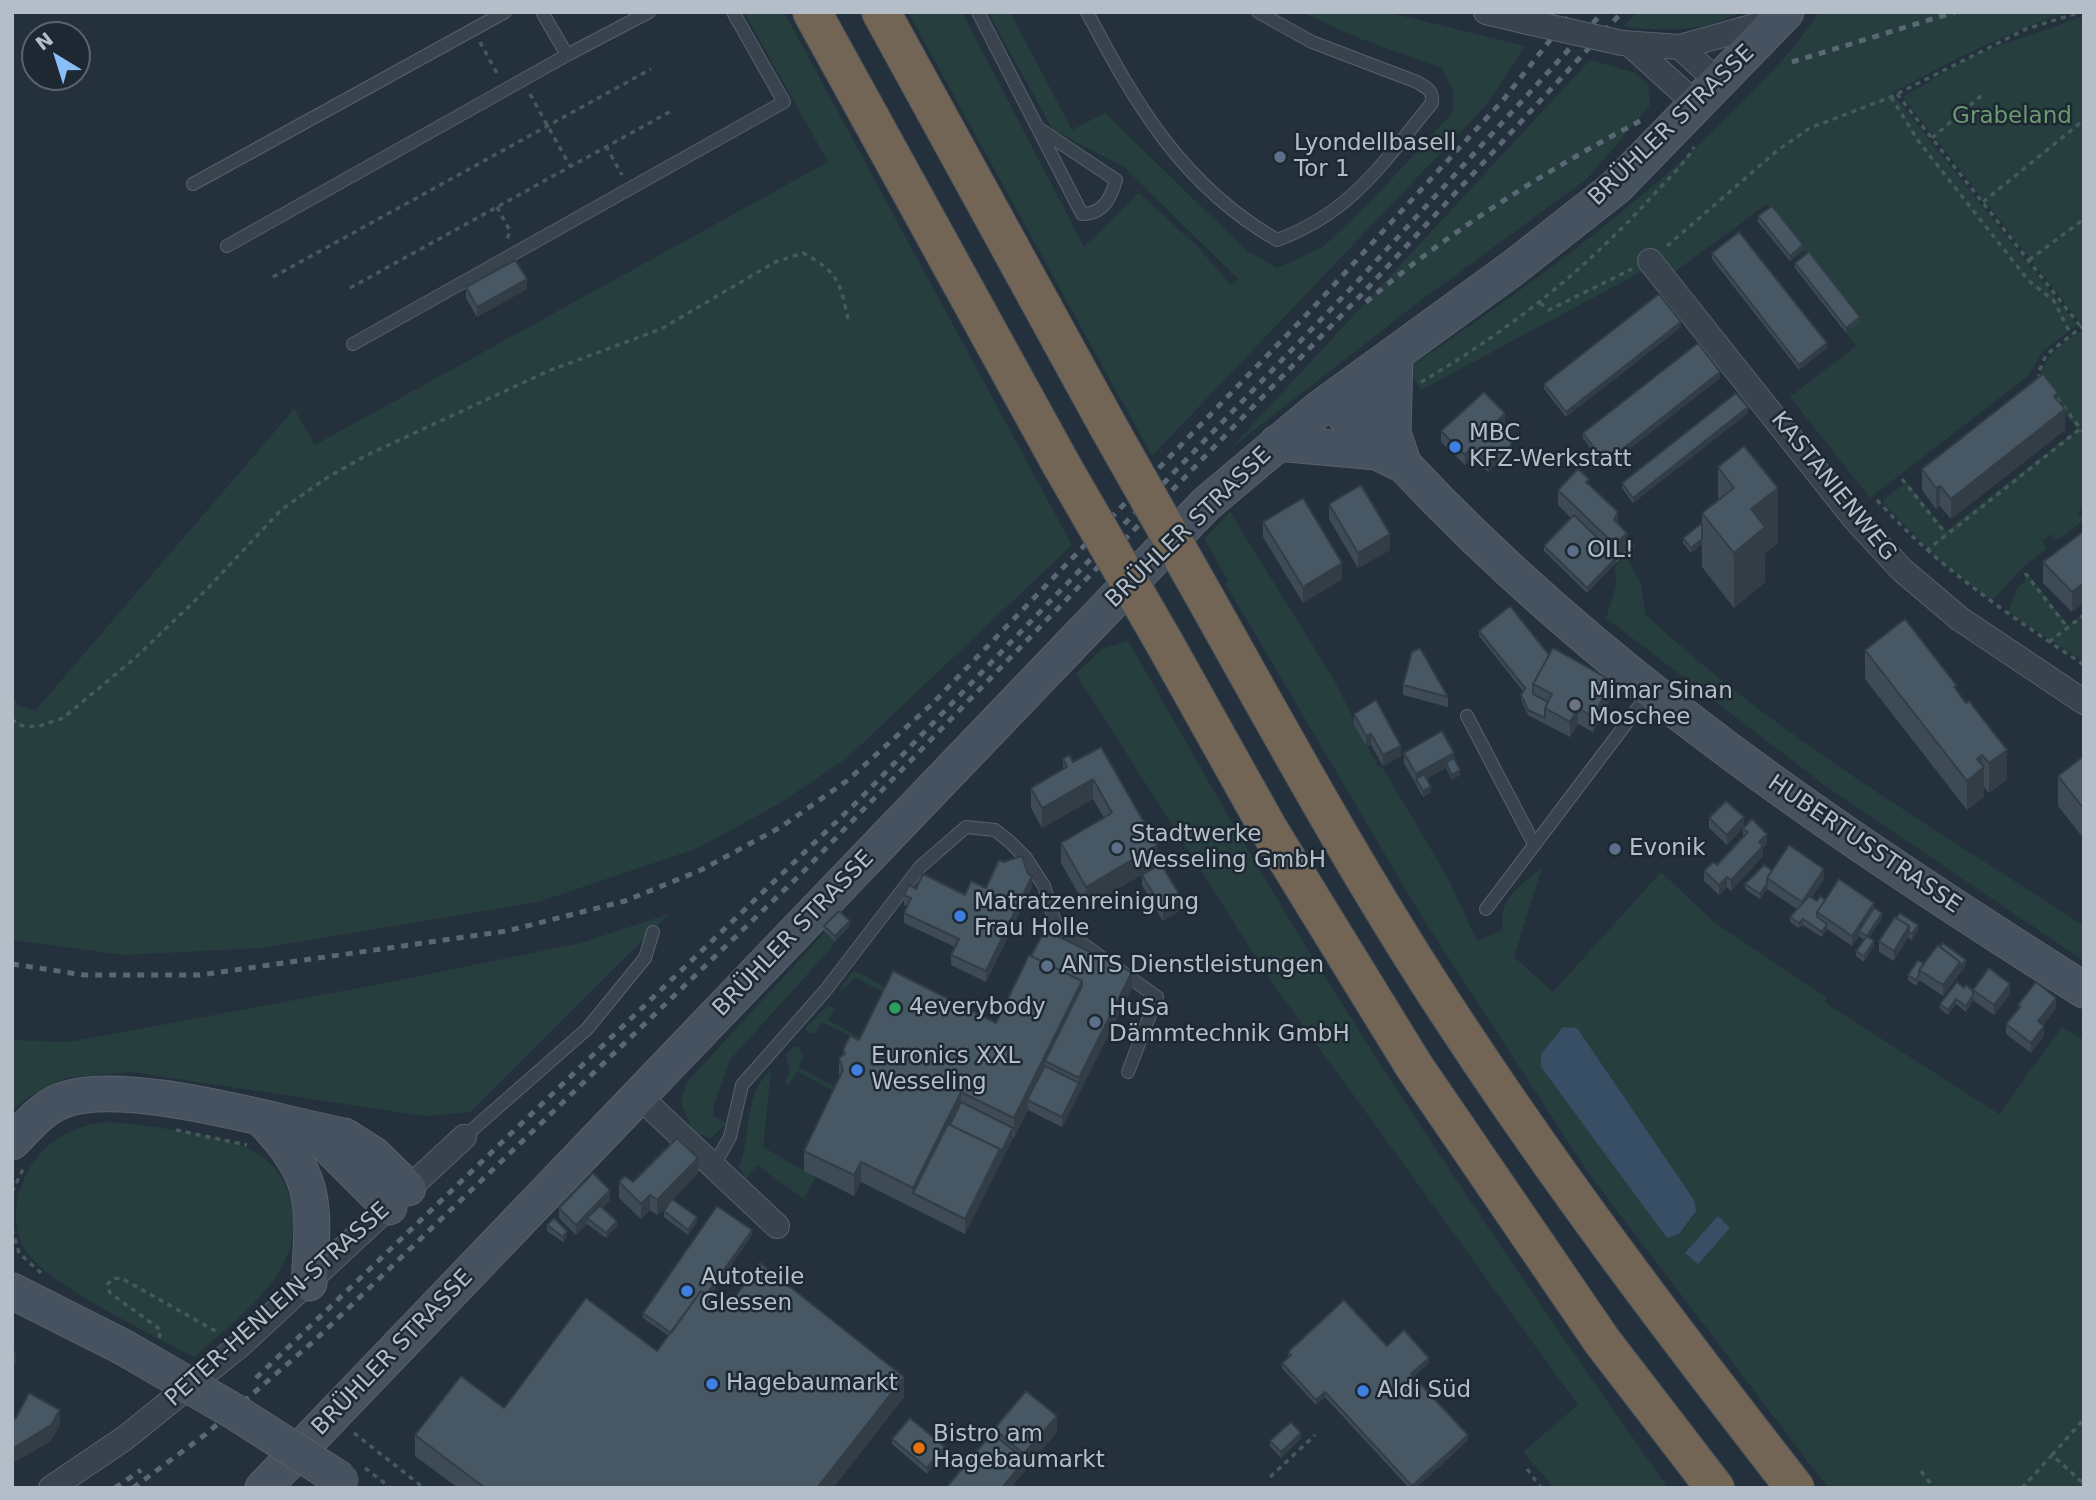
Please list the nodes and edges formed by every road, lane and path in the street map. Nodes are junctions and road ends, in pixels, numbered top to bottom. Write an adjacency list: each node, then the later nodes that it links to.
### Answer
1 (505, 12): 13 (lane)
2 (542, 12): 16 (lane)
3 (649, 12): 16 (lane)
4 (733, 12): 33 (lane)
5 (812, 12): 103 (highway, bridge)
6 (881, 12): 104 (highway, bridge)
7 (978, 12): 27 (lane)
8 (1087, 12): 9 (lane)
9 (1258, 12)
10 (1486, 12): 14 (street, bridge)
11 (2081, 12): 20 (path)
12 (1783, 15): 15 (street); 21 (main road, BRÜHLER STRASSE)
13 (473, 30): 19 (path); 32 (lane)
14 (1627, 45): 15 (street); 21 (street)
15 (1680, 47): 21 (street)
16 (567, 55): 18 (lane)
17 (651, 69): 26 (path)
18 (523, 80): 19 (lane); 26 (path)
19 (506, 89): 37 (lane)
20 (1897, 93): 23 (path); 28 (path)
21 (1708, 94): 48 (main road, BRÜHLER STRASSE)
22 (1982, 95): 28 (path)
23 (1891, 97): 40 (path); 46 (path)
24 (673, 110): 29 (path)
25 (2084, 120): 34 (path)
26 (548, 126): 31 (path); 41 (path)
27 (1038, 128): 27 (lane)
28 (1932, 138): 34 (path)
29 (606, 146): 31 (path); 33 (path)
30 (1695, 148): 43 (path)
31 (570, 166): 35 (path)
32 (193, 184)
33 (630, 188): 38 (lane)
34 (1983, 202): 39 (path)
35 (497, 206): 38 (path); 42 (path)
36 (2084, 219): 39 (path)
37 (227, 246)
38 (507, 257): 47 (lane)
39 (2029, 260): 45 (path)
40 (1650, 261): 43 (path); 68 (street, KASTANIENWEG)
41 (273, 277)
42 (350, 288)
43 (1539, 303): 50 (path)
44 (849, 323): 70 (path)
45 (2082, 326): 46 (path)
46 (2071, 335): 49 (path)
47 (353, 344)
48 (1395, 354): 51 (main road, BRÜHLER STRASSE); 55 (main road)
49 (2046, 385)
50 (1413, 386)
51 (1342, 392): 54 (main road, BRÜHLER STRASSE); 55 (main road, HUBERTUSSTRASSE)
52 (2055, 396): 53 (path)
53 (2082, 431): 58 (path)
54 (1277, 443): 55 (main road); 76 (main road, BRÜHLER STRASSE)
55 (1392, 450): 67 (main road, HUBERTUSSTRASSE)
56 (1902, 479): 58 (path)
57 (1877, 500): 60 (path)
58 (1946, 534): 60 (path)
59 (1634, 544): 61 (path)
60 (1926, 551): 65 (path)
61 (1608, 569)
62 (2025, 573): 64 (path)
63 (2084, 615): 64 (path)
64 (2068, 628): 65 (path)
65 (2049, 642): 66 (path)
66 (2084, 665)
67 (1651, 691): 71 (lane); 74 (main road, HUBERTUSSTRASSE)
68 (2084, 702)
69 (1467, 716): 71 (lane)
70 (12, 719)
71 (1534, 844): 72 (lane)
72 (1486, 909)
73 (653, 932): 79 (lane)
74 (2084, 990)
75 (1128, 1072): 81 (lane, BRÜHLER STRASSE)
76 (640, 1097): 81 (street); 99 (main road, BRÜHLER STRASSE)
77 (174, 1130): 78 (path)
78 (254, 1131): 80 (main road); 83 (main road); 85 (main road)
79 (464, 1137): 83 (street, PETER-HENLEIN-STRASSE)
80 (21, 1150): 82 (path)
81 (713, 1167): 84 (street)
82 (12, 1192)
83 (399, 1197): 85 (street, PETER-HENLEIN-STRASSE)
84 (777, 1226)
85 (309, 1283): 88 (street, PETER-HENLEIN-STRASSE)
86 (16, 1288): 95 (main road, bridge)
87 (158, 1342): 88 (path)
88 (239, 1346): 98 (street, PETER-HENLEIN-STRASSE)
89 (2084, 1419): 92 (path)
90 (344, 1425): 101 (path)
91 (1314, 1435): 96 (path)
92 (2052, 1455): 97 (path); 106 (path)
93 (1527, 1469): 102 (path)
94 (1921, 1471): 105 (path)
95 (350, 1477): 100 (path)
96 (1270, 1477)
97 (2084, 1484)
98 (51, 1488)
99 (262, 1488)
100 (391, 1488)
101 (424, 1488)
102 (1541, 1488)
103 (1716, 1488)
104 (1795, 1488)
105 (1934, 1488)
106 (2022, 1488)

